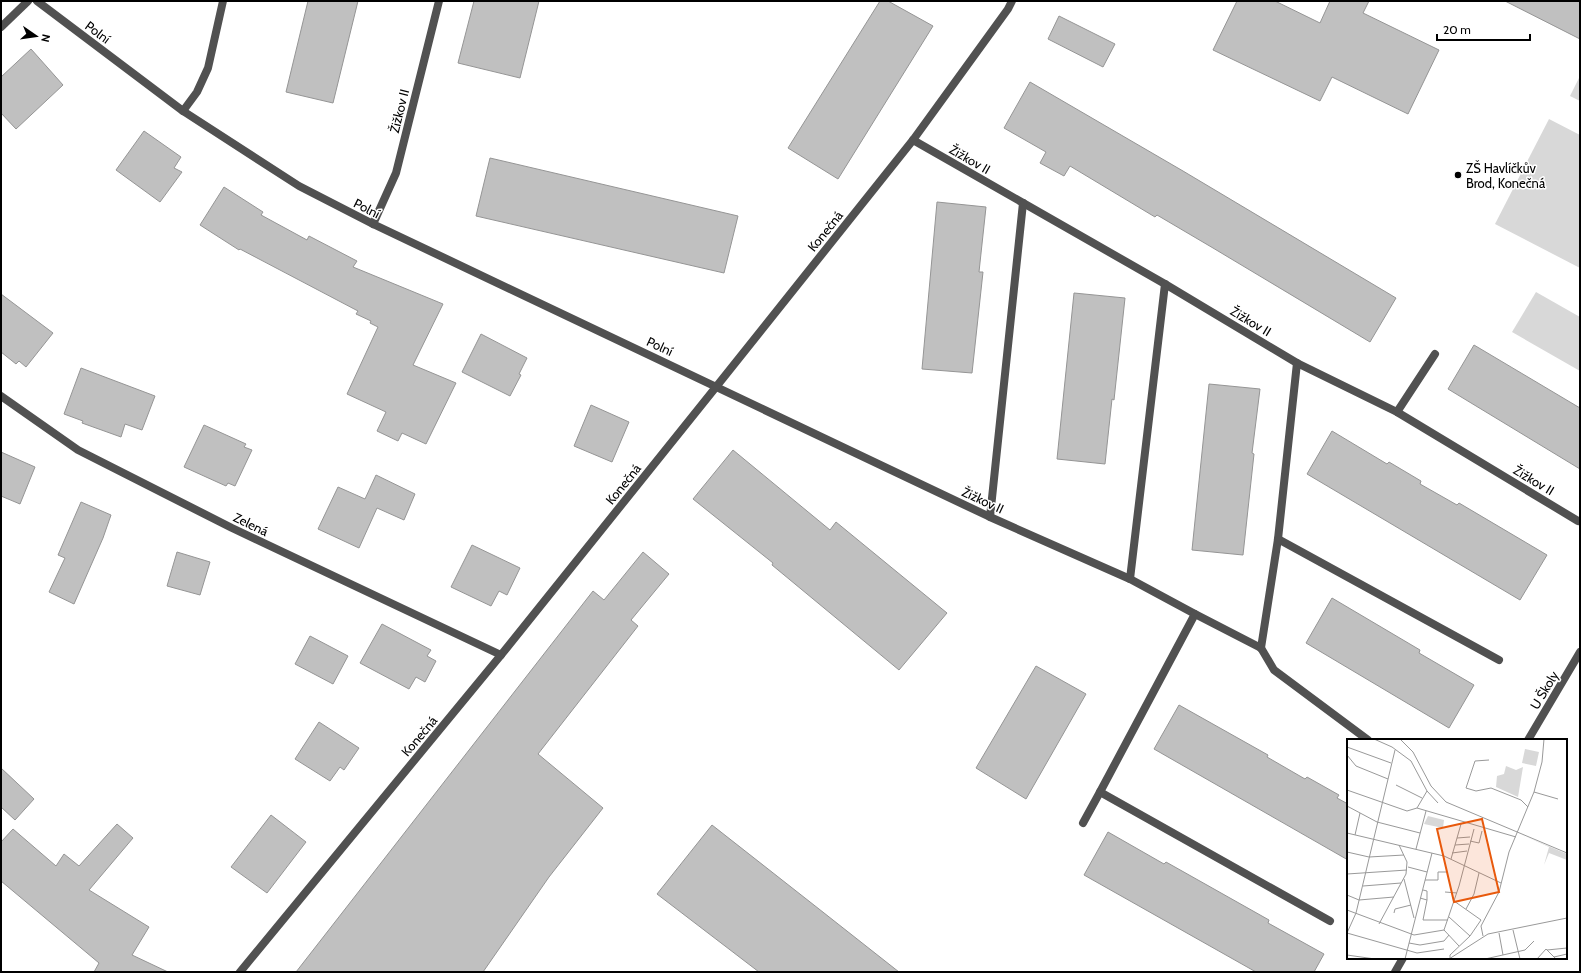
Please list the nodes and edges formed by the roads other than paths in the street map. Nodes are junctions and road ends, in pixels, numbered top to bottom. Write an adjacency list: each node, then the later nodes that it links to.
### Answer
1 (28, 1): 6 (street)
2 (37, 1): 7 (street, Polní)
3 (224, 1): 7 (street)
4 (439, 1): 10 (street, Žižkov II)
5 (1012, 1): 8 (street, Konečná)
6 (1, 27)
7 (182, 111): 10 (street, Polní)
8 (913, 140): 9 (street, Žižkov II); 14 (street, Konečná)
9 (1023, 203): 11 (street, Žižkov II); 17 (street)
10 (373, 224): 14 (street, Polní)
11 (1165, 284): 13 (street, Žižkov II); 20 (street)
12 (1435, 354): 16 (street)
13 (1297, 363): 16 (street, Žižkov II); 19 (street)
14 (716, 387): 17 (street, Žižkov II); 24 (street, Konečná)
15 (1, 396): 24 (street, Zelená)
16 (1397, 412): 18 (street, Žižkov II)
17 (990, 517): 20 (street, Žižkov II)
18 (1578, 521)
19 (1278, 539): 22 (street); 25 (street)
20 (1130, 579): 21 (street, Žižkov II)
21 (1195, 614): 22 (street, Žižkov II); 28 (street)
22 (1261, 648): 26 (street)
23 (1580, 652): 27 (street, U Školy)
24 (501, 655): 32 (street, Konečná)
25 (1499, 660)
26 (1367, 739)
27 (1529, 739)
28 (1100, 792): 29 (street); 30 (street)
29 (1084, 823)
30 (1330, 921)
31 (1402, 959): 33 (street)
32 (240, 972)
33 (1395, 972)

